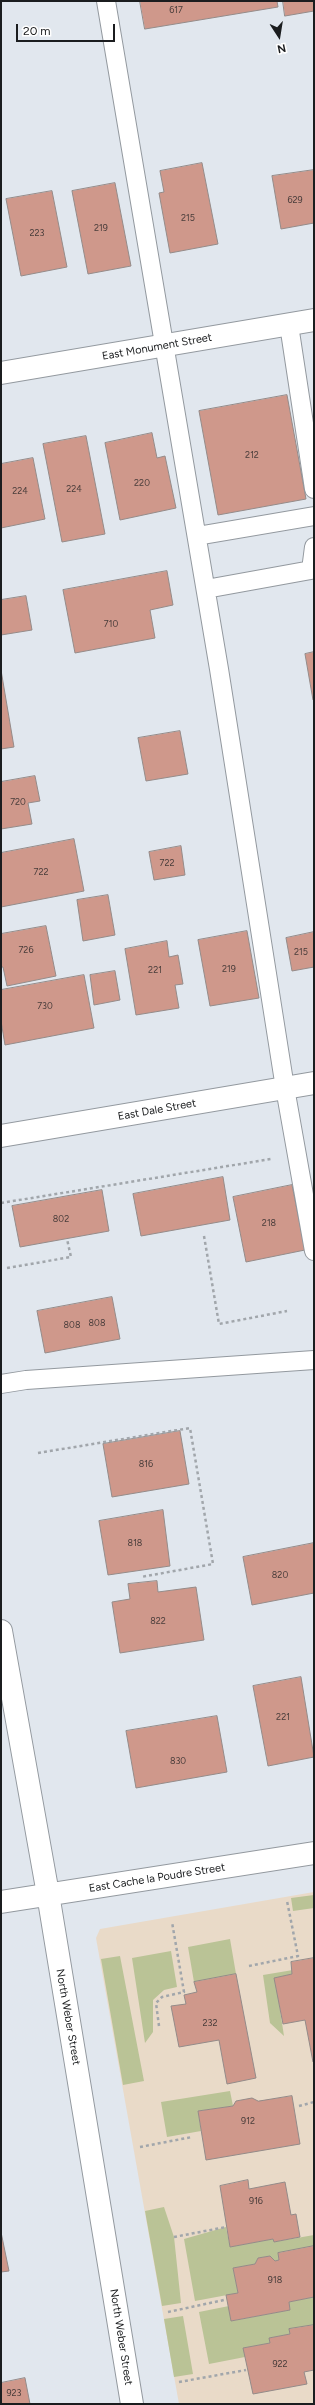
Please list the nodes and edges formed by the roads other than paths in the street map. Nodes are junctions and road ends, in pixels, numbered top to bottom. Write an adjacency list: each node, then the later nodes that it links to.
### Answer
1 (106, 1): 4 (lane)
2 (314, 320): 3 (street, East Monument Street)
3 (289, 324): 4 (street, East Monument Street); 6 (lane)
4 (165, 345): 5 (street, East Monument Street); 8 (lane)
5 (1, 373)
6 (314, 489)
7 (314, 516): 8 (lane)
8 (197, 536): 10 (lane)
9 (314, 547): 10 (lane)
10 (206, 589): 12 (lane)
11 (314, 1083): 12 (street, East Dale Street)
12 (285, 1088): 13 (street, East Dale Street); 14 (lane)
13 (1, 1136)
14 (314, 1251)
15 (314, 1360): 16 (lane)
16 (1, 1384)
17 (1, 1631): 19 (street, North Weber Street)
18 (314, 1853): 19 (street, East Cache la Poudre Street)
19 (48, 1894): 20 (street, East Cache la Poudre Street); 21 (street, North Weber Street)
20 (1, 1902)
21 (132, 2404)

